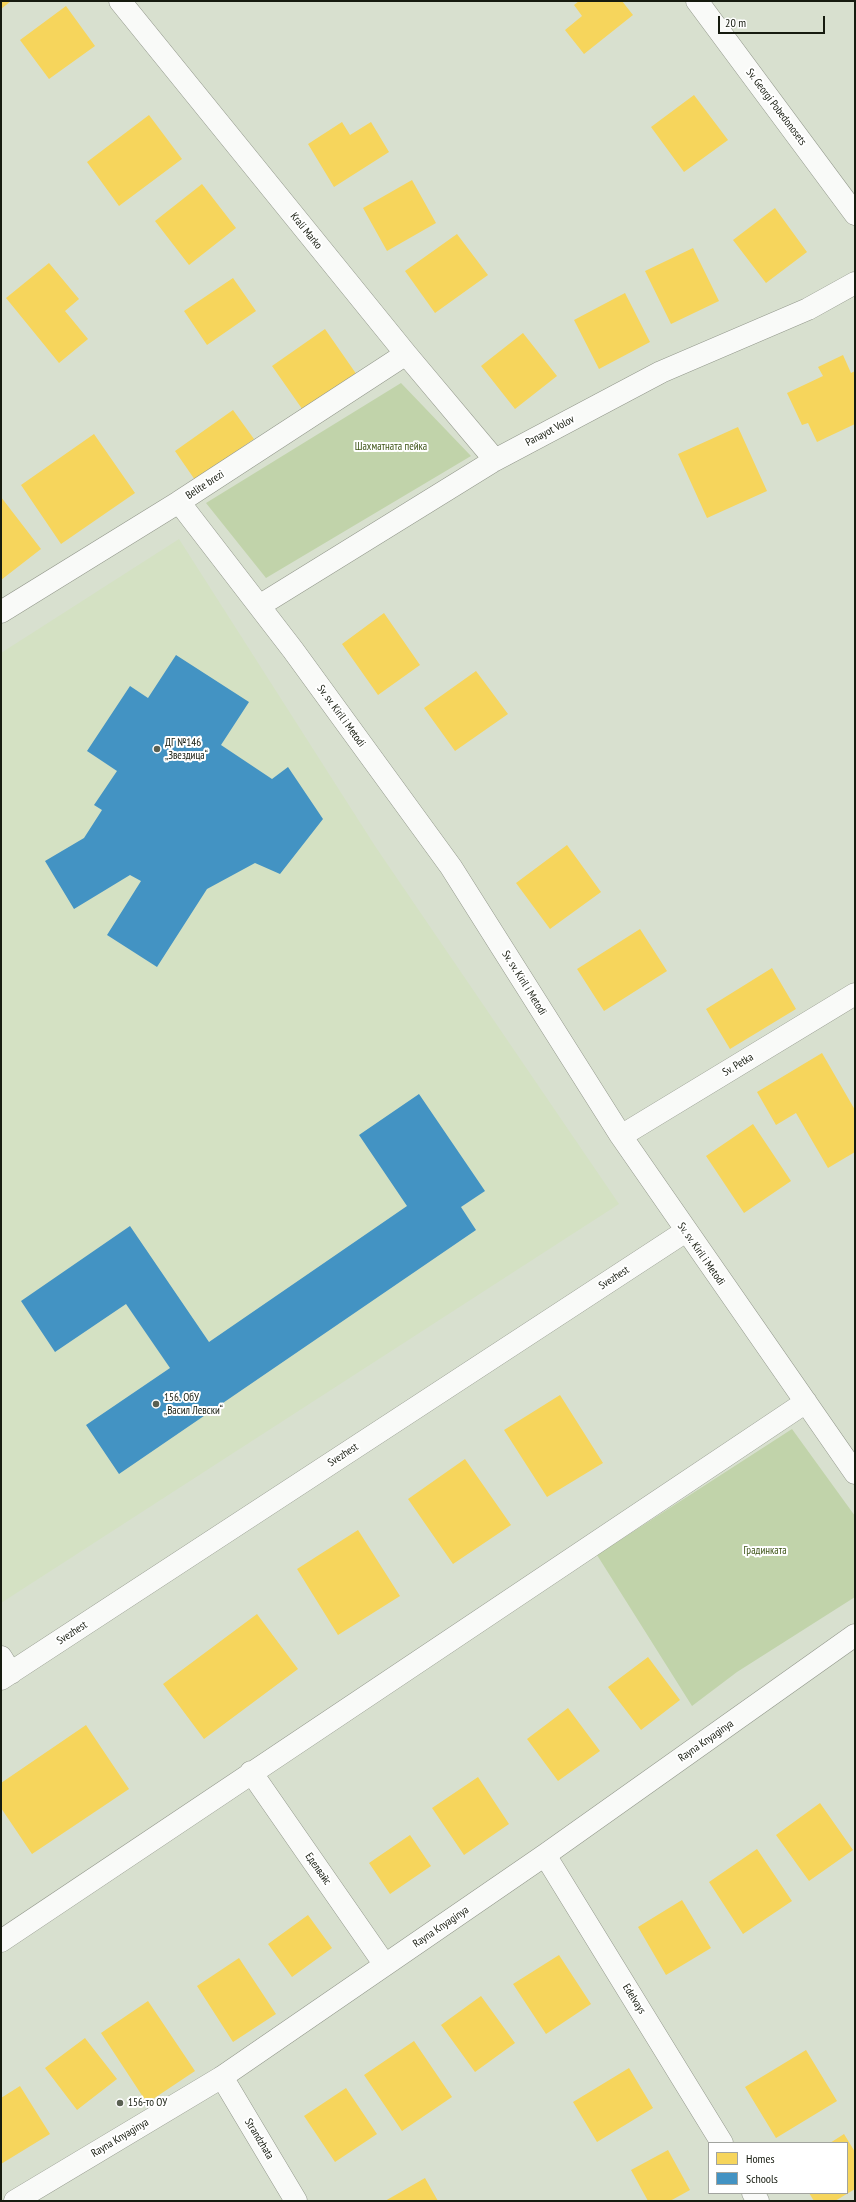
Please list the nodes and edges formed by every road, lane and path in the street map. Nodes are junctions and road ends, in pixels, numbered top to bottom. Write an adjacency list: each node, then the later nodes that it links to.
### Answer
1 (120, 1): 5 (street, Krali Marko)
2 (697, 1): 3 (street, Sv. Georgi Pobedonosets)
3 (855, 214)
4 (855, 283): 6 (street, Panayot Volov)
5 (406, 354): 6 (street, Krali Marko); 7 (street, Belite brezi)
6 (495, 460): 8 (street, Panayot Volov)
7 (179, 502): 8 (street, Sv. sv. Kiril i Metodi); 9 (street, Belite brezi)
8 (259, 606): 11 (street, Sv. sv. Kiril i Metodi)
9 (1, 612)
10 (855, 994): 11 (street, Sv. Petka)
11 (621, 1136): 12 (street, Sv. sv. Kiril i Metodi)
12 (686, 1232): 13 (street, Sv. sv. Kiril i Metodi); 16 (street, Svezhest)
13 (806, 1402): 14 (street, Sv. sv. Kiril i Metodi); 17 (street)
14 (855, 1473)
15 (855, 1635): 18 (street, Rayna Knyaginya)
16 (4, 1669)
17 (251, 1772): 19 (street); 20 (street, Еделвайс)
18 (545, 1855): 20 (street, Rayna Knyaginya); 22 (street, Edelvays)
19 (1, 1941)
20 (385, 1965): 21 (street, Rayna Knyaginya)
21 (222, 2077): 23 (street, Rayna Knyaginya); 24 (street, Strandzhata)
22 (721, 2142)
23 (15, 2201)
24 (296, 2201)

